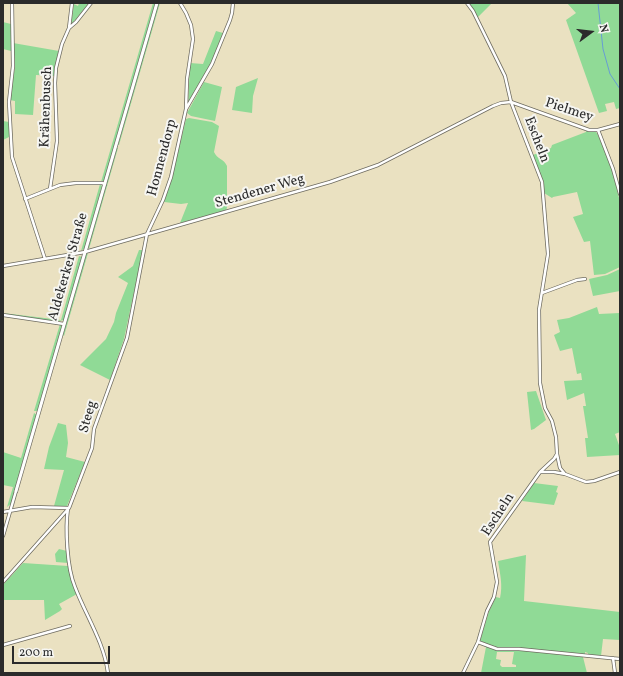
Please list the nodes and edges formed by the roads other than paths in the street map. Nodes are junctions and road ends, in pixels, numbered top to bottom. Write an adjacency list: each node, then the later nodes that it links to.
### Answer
1 (12, 3): 16 (street)
2 (72, 3): 8 (street, Krähenbusch)
3 (91, 3): 8 (street, Krähenbusch)
4 (157, 3): 13 (street, Aldekerker Straße)
5 (180, 3): 10 (street, Honnendorp)
6 (233, 3): 10 (street, Honnendorp)
7 (467, 3): 9 (street, Escheln)
8 (69, 28): 14 (street, Krähenbusch)
9 (511, 102): 12 (street, Pielmey); 17 (street, Stendener Weg); 22 (street, Escheln)
10 (186, 109): 17 (street, Honnendorp)
11 (620, 124): 12 (street, Pielmey)
12 (598, 130): 15 (street)
13 (105, 184): 14 (street); 18 (street, Aldekerker Straße)
14 (50, 189): 16 (street)
15 (620, 194)
16 (25, 198): 19 (street)
17 (148, 234): 18 (street, Stendener Weg); 30 (street, Steeg)
18 (85, 252): 19 (street, Stendener Weg); 24 (street, Aldekerker Straße)
19 (45, 259): 20 (street, Stendener Weg)
20 (3, 266)
21 (585, 279): 22 (street)
22 (541, 293): 25 (street, Escheln)
23 (3, 315): 24 (street)
24 (64, 324): 29 (street, Aldekerker Straße)
25 (557, 454): 26 (street, Escheln); 28 (street, Escheln)
26 (540, 472): 28 (street); 36 (street, Escheln)
27 (620, 472): 28 (street)
28 (565, 474)
29 (16, 491): 31 (street, Aldekerker Straße)
30 (68, 508): 31 (street); 34 (street, Steeg); 40 (street)
31 (10, 511): 32 (street); 33 (street, Aldekerker Straße)
32 (3, 512)
33 (3, 536)
34 (3, 582)
35 (70, 626): 37 (street)
36 (478, 642): 38 (street); 41 (street, Escheln)
37 (3, 645)
38 (613, 658): 39 (street); 42 (street)
39 (620, 659)
40 (108, 673)
41 (463, 673)
42 (615, 673)

